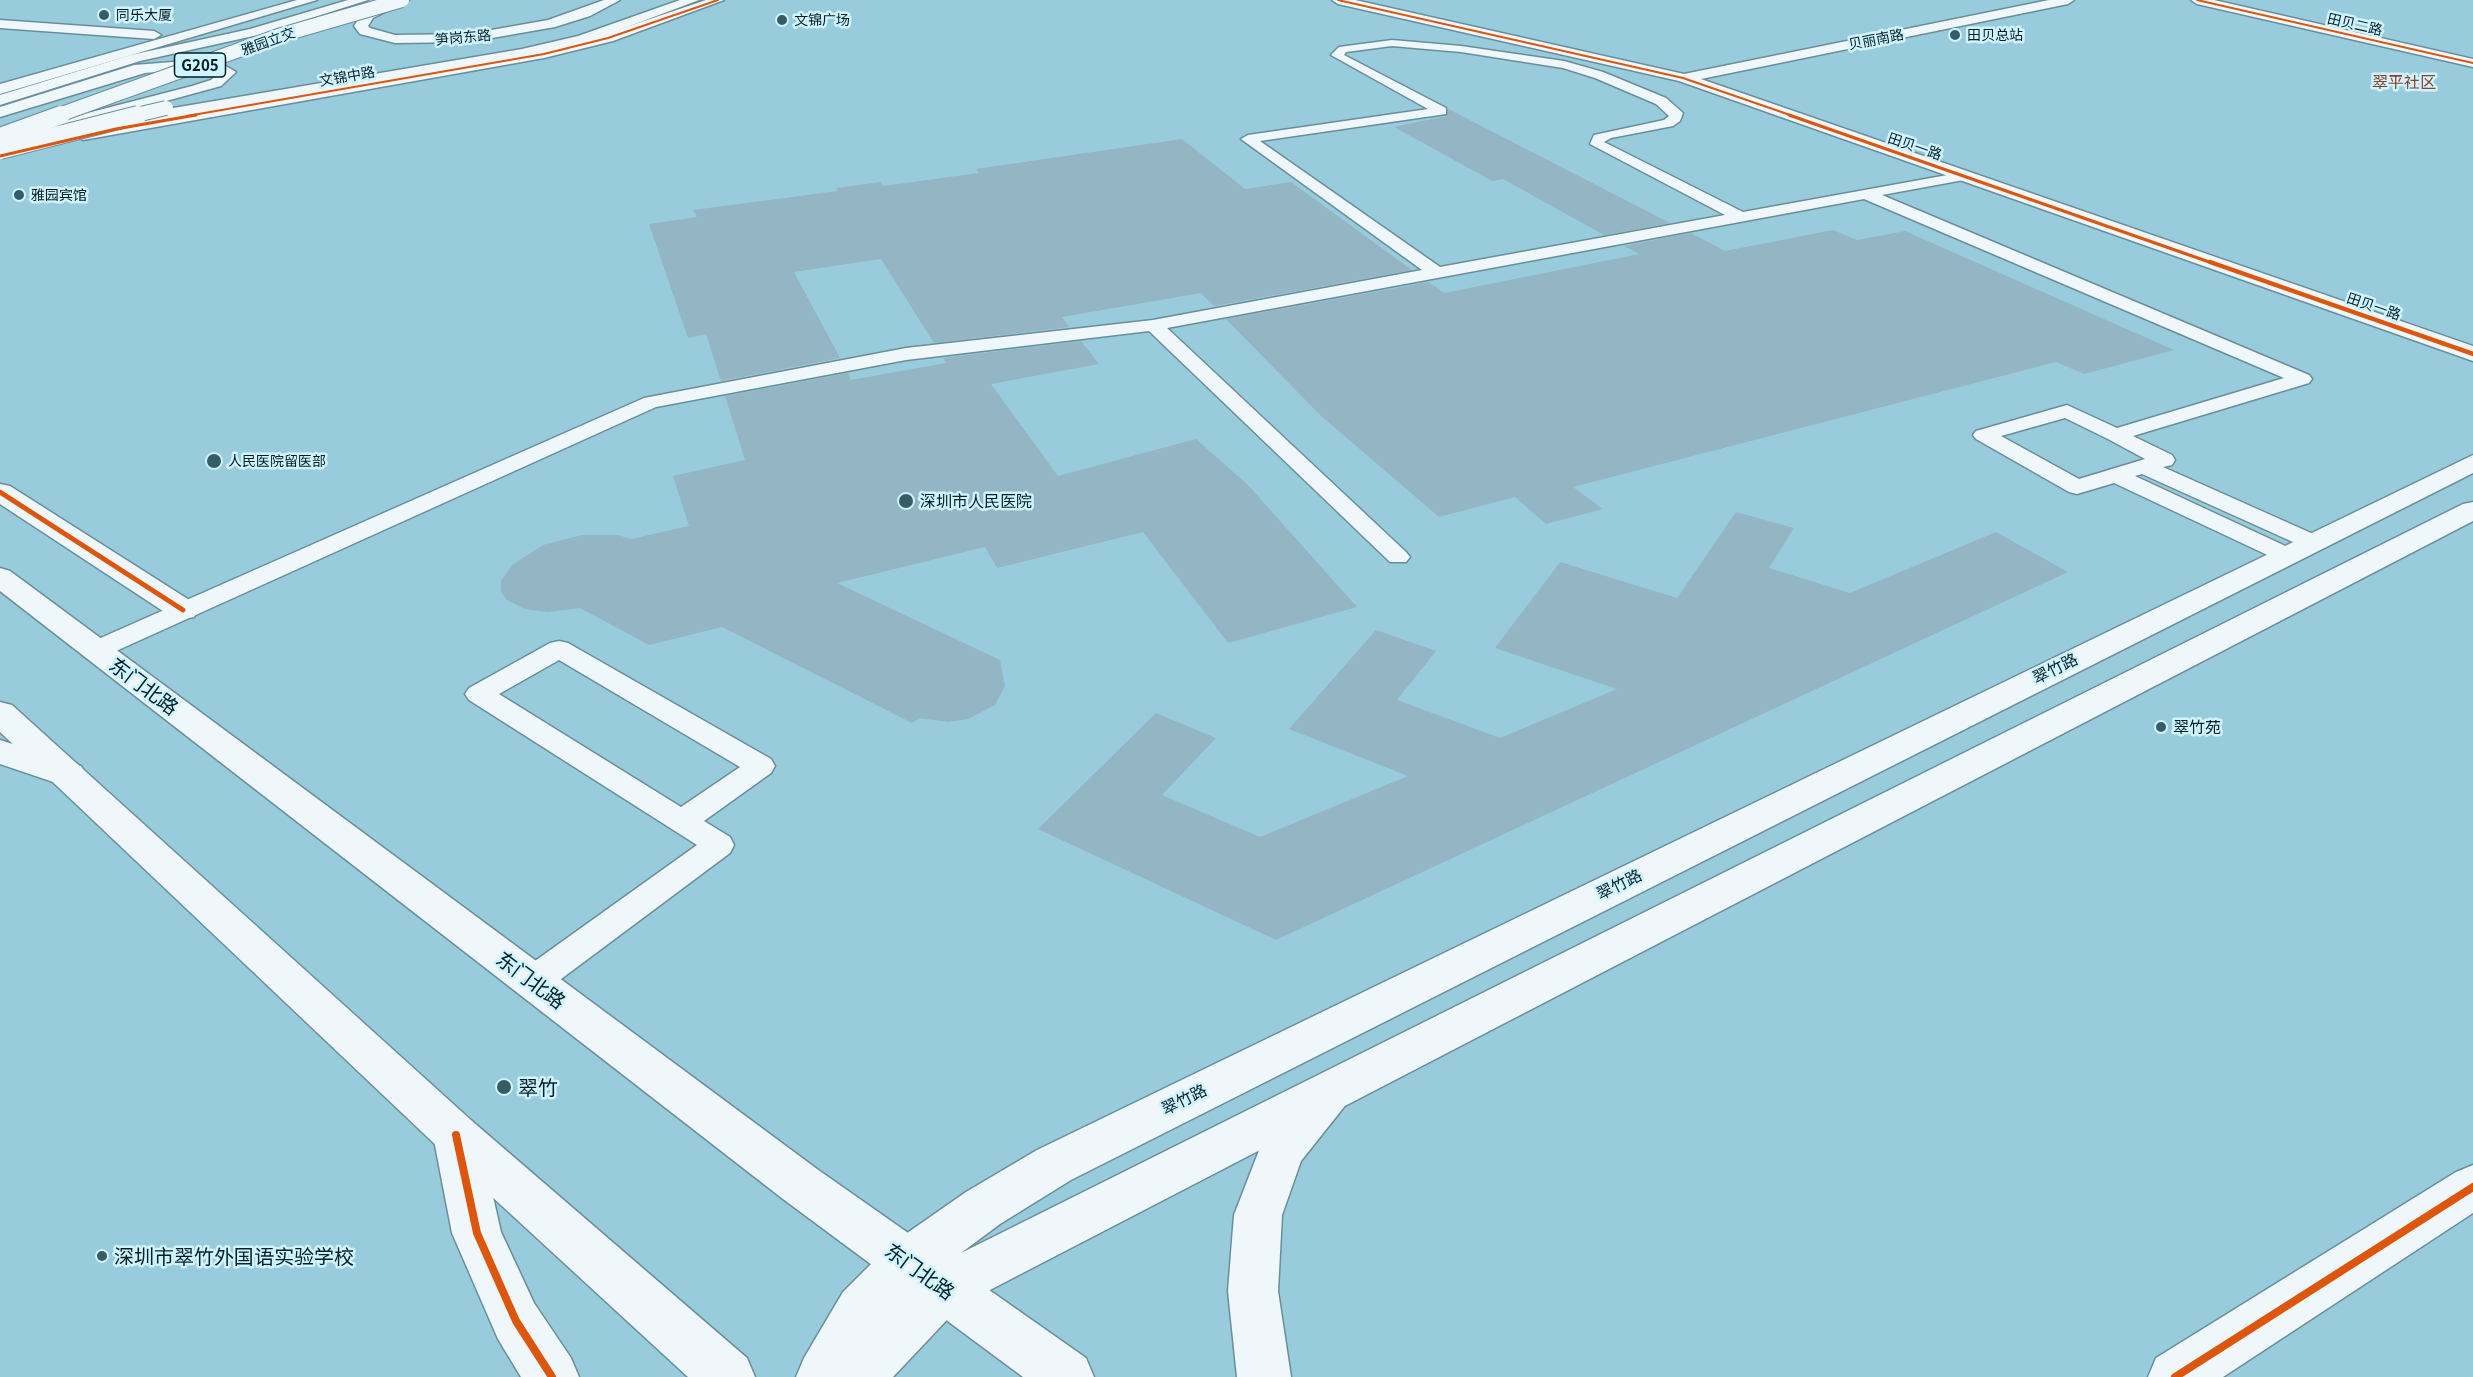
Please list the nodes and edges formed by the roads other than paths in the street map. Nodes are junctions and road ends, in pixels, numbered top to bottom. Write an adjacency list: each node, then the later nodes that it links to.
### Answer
1 (348, 0): 11 (main road)
2 (362, 0): 11 (main road, G205)
3 (402, 0): 4 (main road, 笋岗东路, bridge); 28 (main road, 雅园立交 / G205, bridge)
4 (614, 0)
5 (647, 0): 13 (main road)
6 (693, 0): 12 (main road, 文锦中路)
7 (718, 0): 30 (main road)
8 (1338, 0): 21 (main road, 田贝一路)
9 (2068, 0): 21 (main road, 贝丽南路)
10 (2196, 0): 18 (main road, 田贝二路)
11 (315, 6): 15 (main road, G205); 16 (main road)
12 (636, 21): 17 (main road, 文锦中路); 28 (main road)
13 (601, 23): 17 (main road); 20 (main road)
14 (0, 24): 16 (main road)
15 (253, 32): 19 (main road); 24 (main road, 雅园立交 / G205)
16 (180, 37): 22 (main road)
17 (520, 46): 23 (main road, 文锦中路)
18 (2473, 63)
19 (118, 75): 25 (main road); 27 (main road)
20 (303, 75)
21 (1683, 78): 31 (main road, 田贝一路)
22 (0, 89)
23 (238, 90): 25 (main road); 26 (main road, 文锦中路)
24 (0, 100)
25 (129, 107): 28 (main road)
26 (166, 108): 28 (main road, bridge); 29 (main road, 文锦中路, bridge)
27 (0, 112)
28 (0, 141)
29 (0, 150)
30 (0, 156)
31 (1964, 176): 32 (lane); 36 (main road, 田贝一路)
32 (1866, 194): 33 (lane); 37 (lane)
33 (1741, 217): 34 (lane); 34 (lane)
34 (1437, 273): 35 (lane)
35 (1153, 325): 44 (lane); 46 (lane)
36 (2473, 354)
37 (2115, 435): 39 (lane); 40 (lane)
38 (2473, 463): 43 (main road, 翠竹路)
39 (2144, 466): 40 (lane); 43 (lane)
40 (2115, 475): 43 (lane)
41 (0, 492): 46 (main road)
42 (2473, 510): 53 (main road, 翠竹路)
43 (2299, 548): 56 (main road, 翠竹路)
44 (1398, 557)
45 (0, 577): 47 (main road, 东门北路)
46 (183, 610): 47 (lane)
47 (96, 650): 52 (main road, 东门北路)
48 (0, 712): 50 (main road)
49 (0, 752): 50 (main road)
50 (68, 776): 54 (main road)
51 (682, 822): 51 (lane); 52 (lane)
52 (533, 981): 56 (main road, 东门北路)
53 (1328, 1093): 56 (main road, 翠竹路); 62 (main road)
54 (456, 1135): 57 (main road); 58 (main road)
55 (2473, 1187): 63 (main road)
56 (925, 1275): 59 (main road, 翠竹路); 60 (main road, 翠竹路); 61 (main road, 东门北路)
57 (552, 1377)
58 (728, 1377)
59 (823, 1377)
60 (856, 1377)
61 (1067, 1377)
62 (1264, 1377)
63 (2175, 1377)

